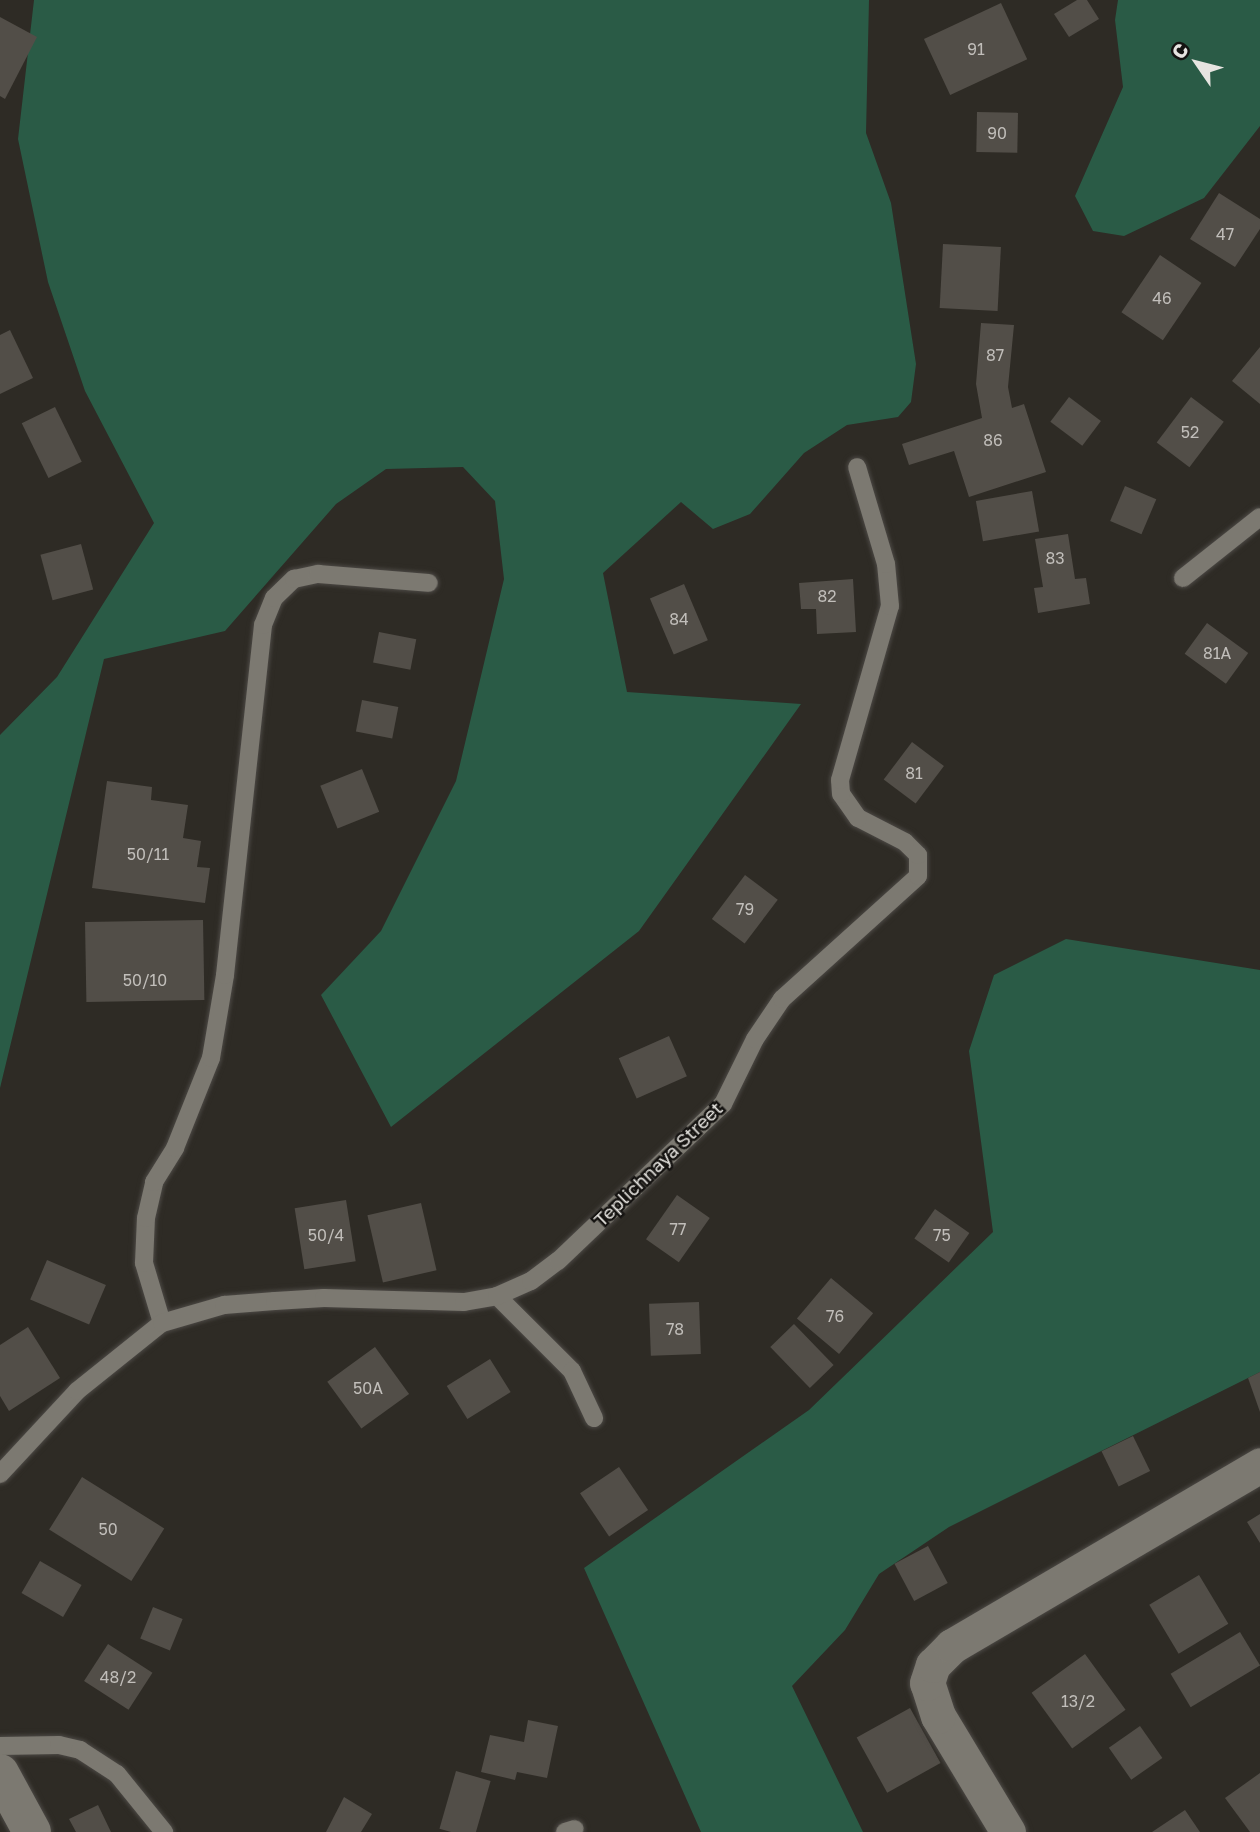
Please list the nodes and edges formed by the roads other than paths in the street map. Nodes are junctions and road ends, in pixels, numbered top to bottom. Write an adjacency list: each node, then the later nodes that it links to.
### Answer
1 (857, 467): 5 (lane, Teplichnaya Street)
2 (1260, 517): 3 (lane)
3 (1183, 578)
4 (429, 583): 6 (lane)
5 (497, 1296): 6 (lane, Teplichnaya Street); 7 (lane)
6 (162, 1323): 9 (lane, Teplichnaya Street)
7 (594, 1418)
8 (1260, 1465): 14 (street)
9 (0, 1474)
10 (0, 1746): 13 (lane)
11 (0, 1773): 12 (street)
12 (32, 1832)
13 (164, 1832)
14 (1008, 1832)

